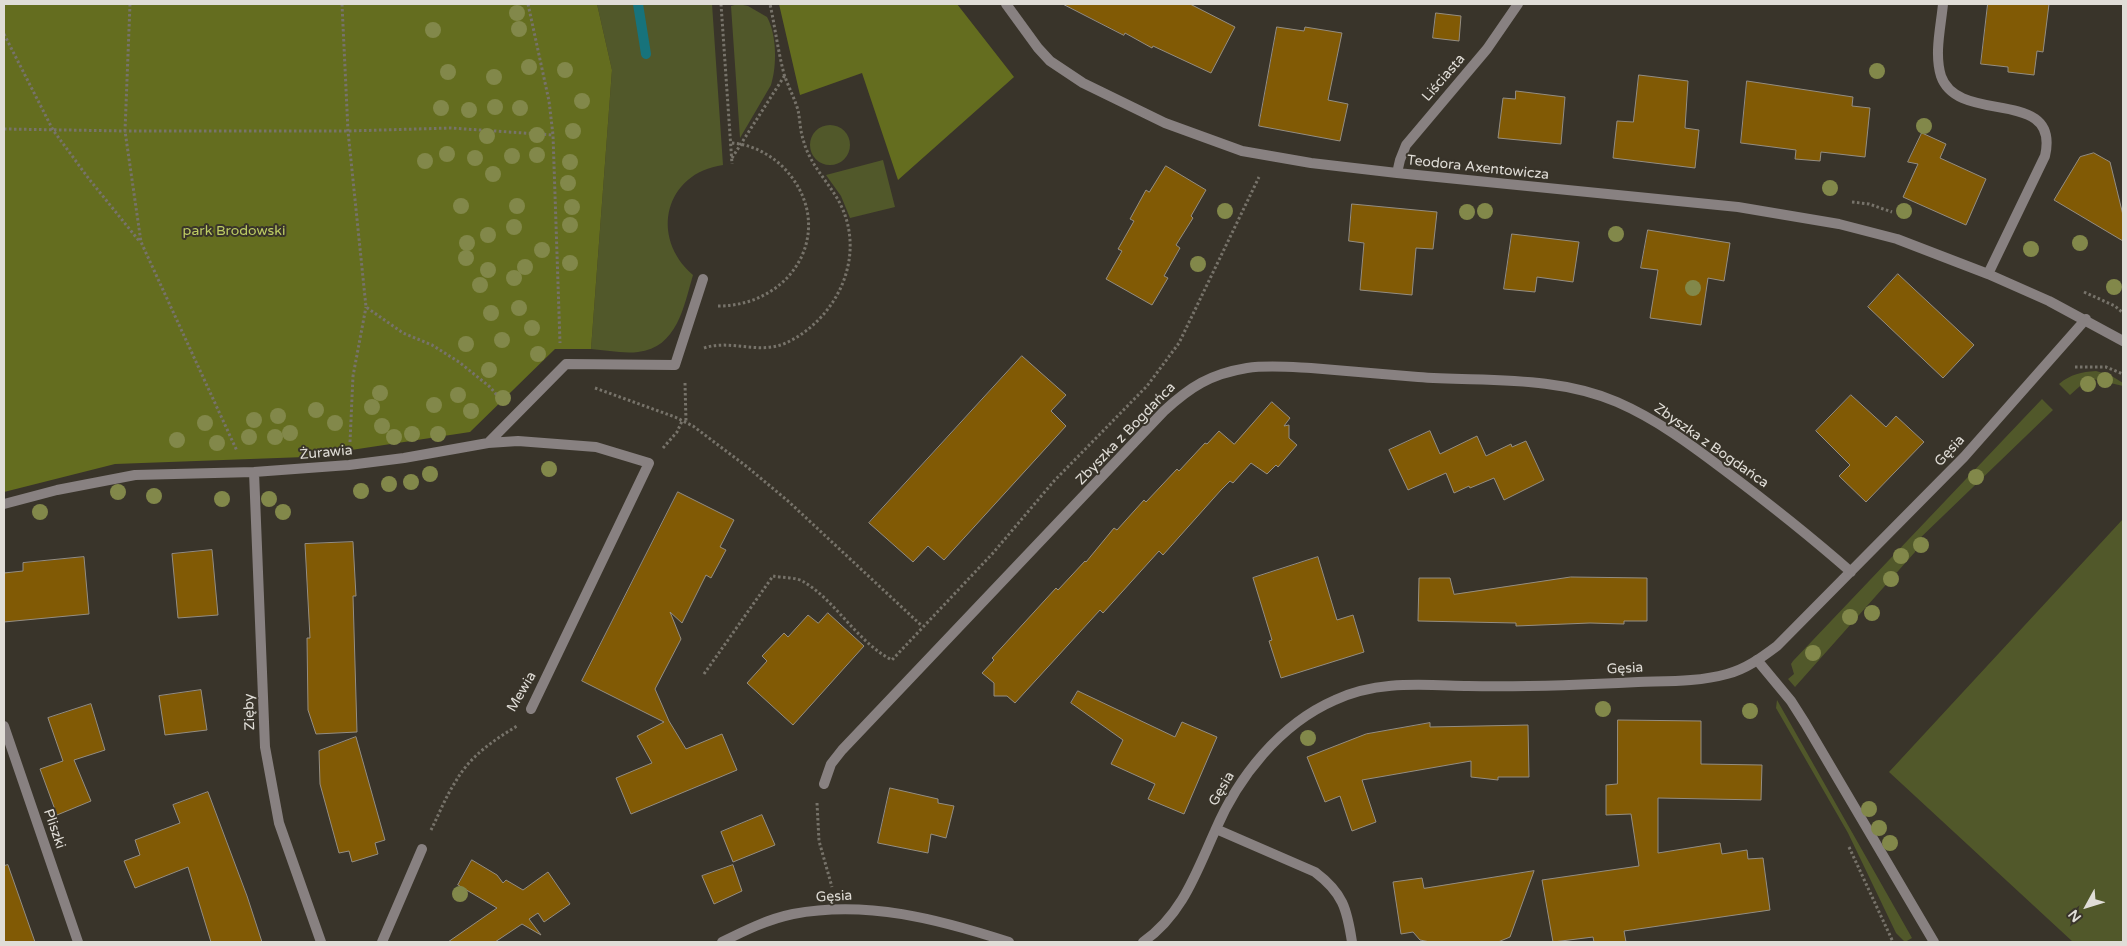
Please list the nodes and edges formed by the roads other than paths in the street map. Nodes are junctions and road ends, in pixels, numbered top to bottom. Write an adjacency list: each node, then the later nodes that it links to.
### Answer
1 (1006, 4): 4 (street, Teodora Axentowicza)
2 (1518, 4): 4 (street, Liściasta)
3 (1944, 4): 5 (street)
4 (1397, 173): 5 (street, Teodora Axentowicza)
5 (1988, 274): 7 (street, Teodora Axentowicza)
6 (703, 279): 9 (street)
7 (2086, 320): 8 (street, Teodora Axentowicza); 13 (street, Gęsia)
8 (2123, 341)
9 (488, 443): 10 (street, Żurawia); 11 (street, Żurawia)
10 (649, 463): 15 (street, Mewia)
11 (251, 471): 12 (street, Żurawia); 21 (street, Zięby)
12 (4, 504)
13 (1851, 572): 14 (street, Gęsia); 17 (street, Zbyszka z Bogdańca)
14 (1757, 660): 18 (street, Gęsia); 27 (street)
15 (531, 709)
16 (4, 726): 20 (street, Pliszki)
17 (824, 784)
18 (1216, 829): 25 (street, Gęsia); 26 (street)
19 (422, 849): 22 (street)
20 (78, 942)
21 (321, 942)
22 (382, 942)
23 (722, 942): 24 (street, Gęsia)
24 (1009, 942)
25 (1143, 942)
26 (1352, 942)
27 (1934, 942)

